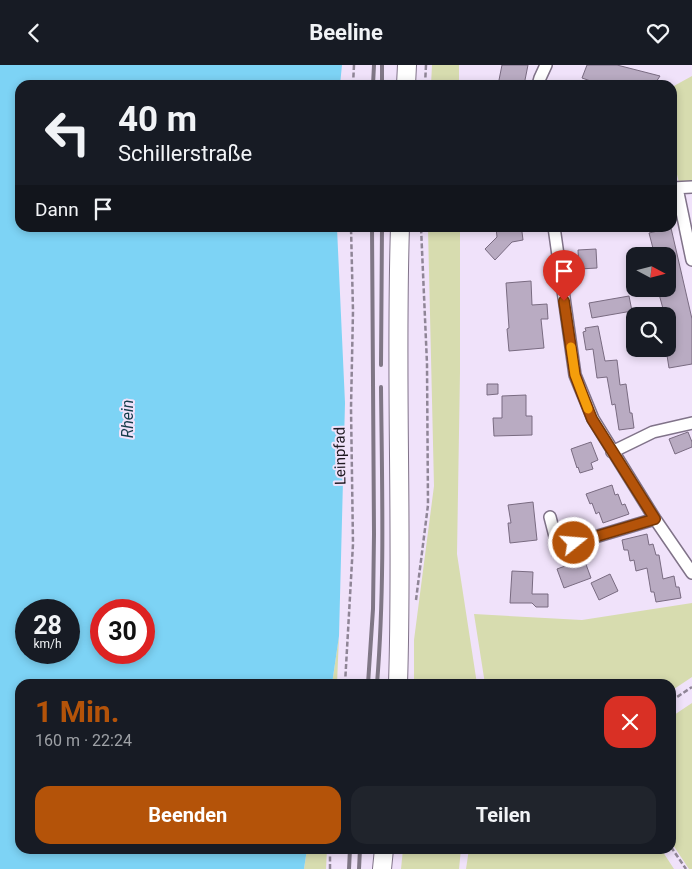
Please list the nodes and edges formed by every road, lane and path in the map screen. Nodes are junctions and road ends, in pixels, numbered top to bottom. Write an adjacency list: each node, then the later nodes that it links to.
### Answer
1 (354, 65): 5 (path)
2 (407, 65): 6 (main road)
3 (426, 65): 7 (path)
4 (546, 65): 8 (street)
5 (353, 80)
6 (406, 80)
7 (425, 80)
8 (539, 80)
9 (692, 187): 10 (street)
10 (677, 188)
11 (677, 196): 16 (street)
12 (351, 232): 23 (path, Leinpfad)
13 (400, 232): 24 (main road)
14 (421, 232): 22 (path)
15 (555, 232): 18 (street)
16 (692, 260)
17 (692, 423): 18 (street)
18 (612, 452): 20 (street)
19 (550, 517): 20 (street)
20 (655, 519): 21 (street)
21 (692, 573)
22 (415, 607)
23 (345, 679)
24 (398, 679)
25 (692, 687): 26 (path)
26 (676, 698)
27 (330, 854): 30 (path)
28 (384, 854): 31 (main road)
29 (676, 854): 32 (path)
30 (330, 869)
31 (382, 869)
32 (686, 869)

